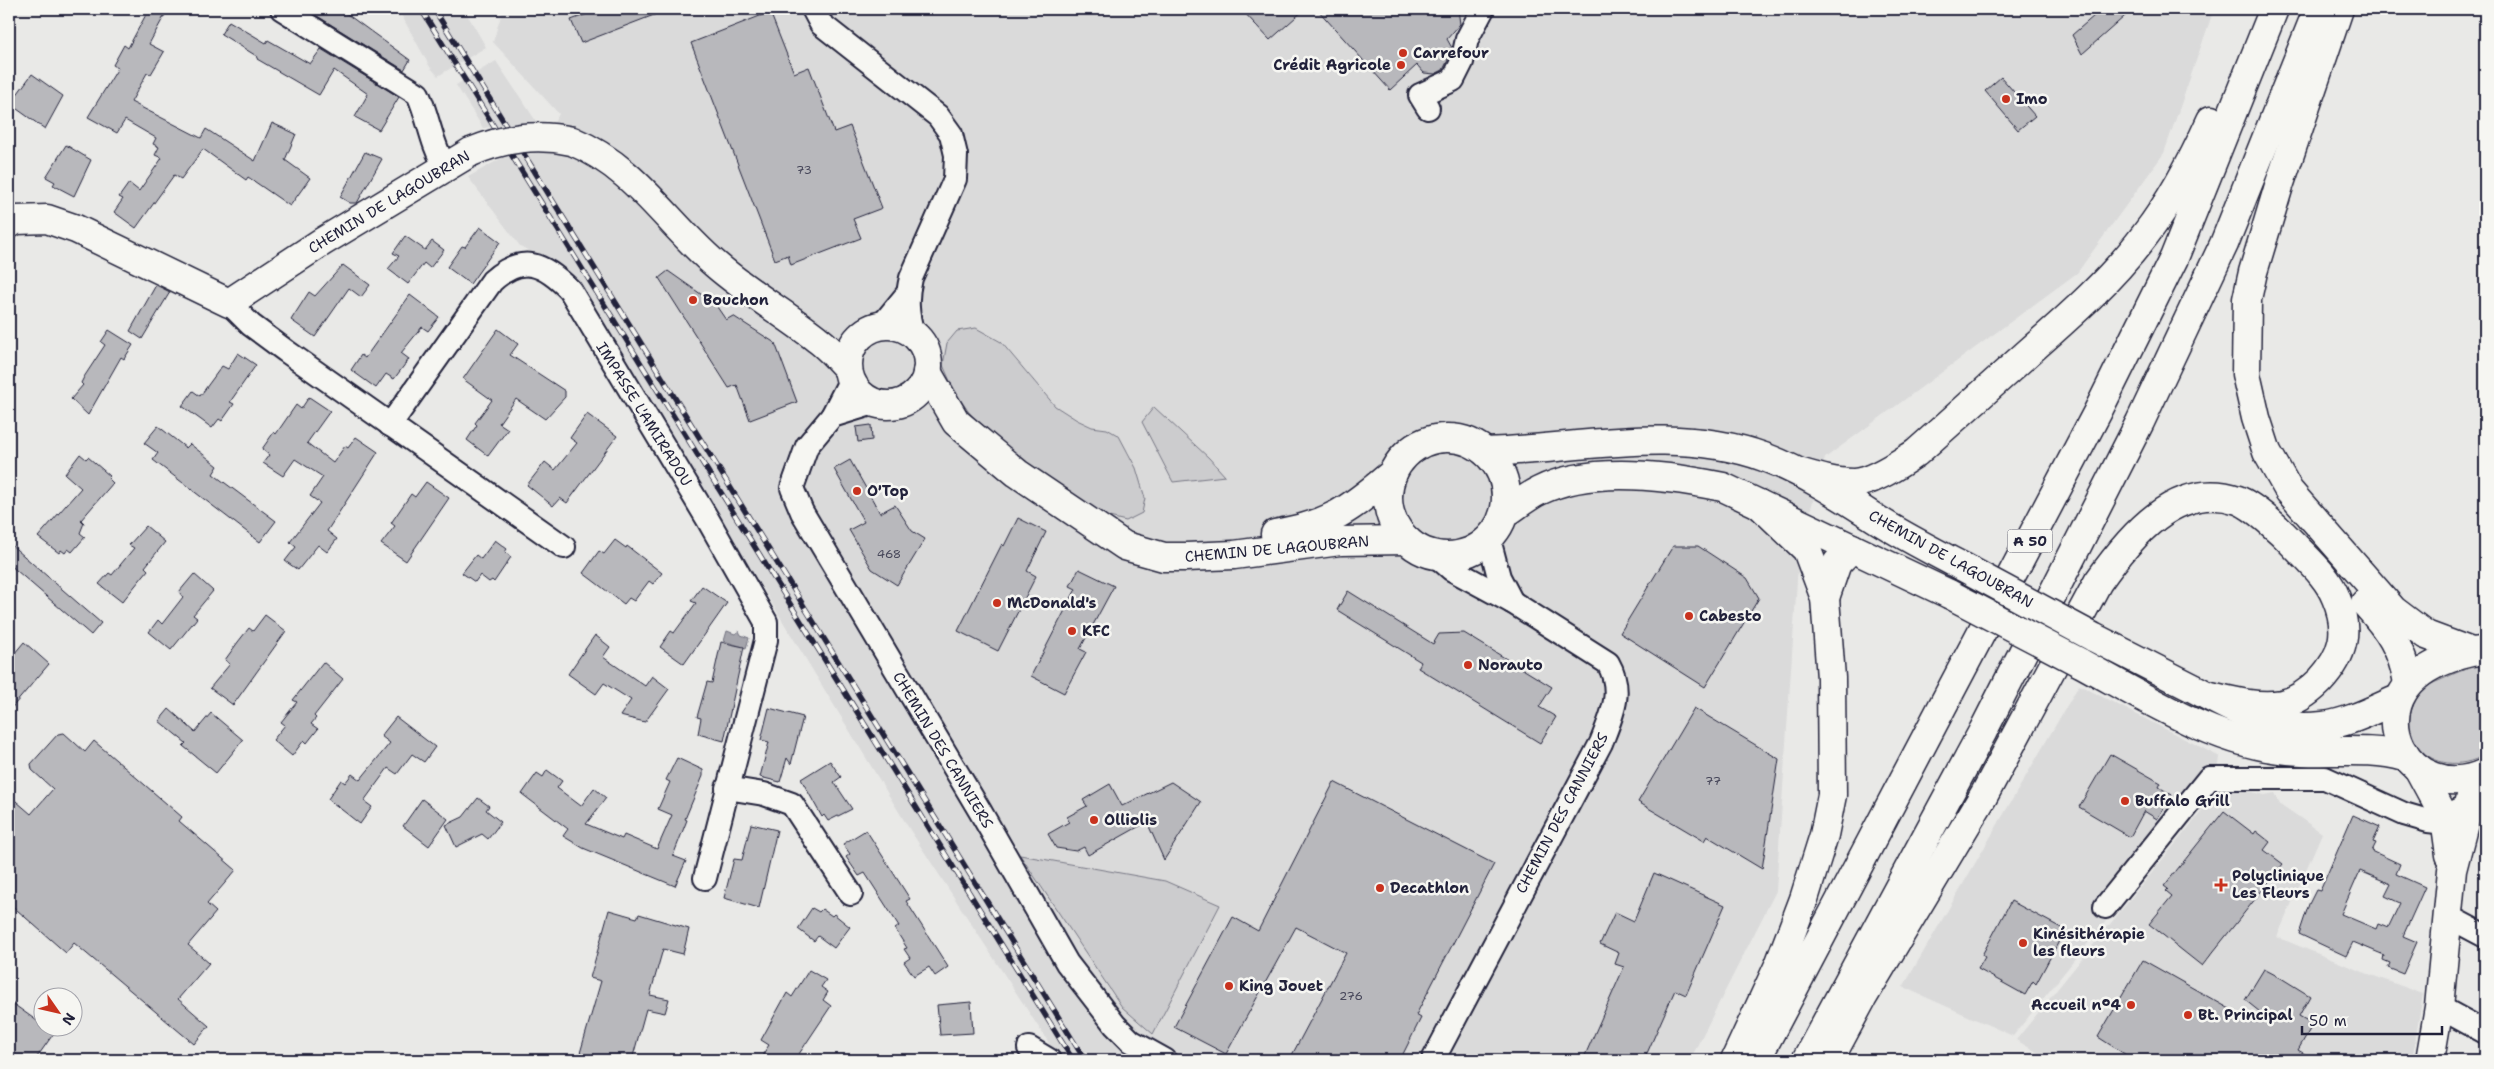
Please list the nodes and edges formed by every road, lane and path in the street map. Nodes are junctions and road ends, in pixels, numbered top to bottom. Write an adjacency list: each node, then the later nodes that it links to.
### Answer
1 (282, 9): 9 (street)
2 (813, 9): 11 (street)
3 (1483, 9): 8 (street)
4 (2254, 9): 24 (main road)
5 (2274, 9): 59 (main road, A 50)
6 (2318, 9): 60 (main road, A 50)
7 (2338, 9): 37 (main road)
8 (1428, 108)
9 (445, 166): 12 (main road, CHEMIN DE LAGOUBRAN); 15 (main road, CHEMIN DE LAGOUBRAN, bridge)
10 (9, 224): 12 (main road)
11 (908, 293): 13 (street); 14 (street)
12 (229, 303): 21 (street)
13 (870, 331): 14 (main road); 15 (main road); 17 (main road)
14 (912, 334): 16 (main road)
15 (818, 339): 17 (main road, CHEMIN DE LAGOUBRAN)
16 (927, 372): 18 (main road); 20 (main road, CHEMIN DE LAGOUBRAN)
17 (849, 375): 18 (main road); 19 (street, CHEMIN DES CANNIERS)
18 (886, 404): 19 (street); 20 (main road, CHEMIN DE LAGOUBRAN)
19 (832, 416): 56 (street, CHEMIN DES CANNIERS)
20 (956, 422): 28 (main road, CHEMIN DE LAGOUBRAN)
21 (390, 425): 32 (street); 42 (street, IMPASSE L'AMIRADOU)
22 (1486, 452): 23 (main road); 24 (main road, CHEMIN DE LAGOUBRAN); 27 (main road)
23 (1393, 473): 28 (main road, CHEMIN DE LAGOUBRAN); 31 (main road)
24 (1802, 473): 29 (main road, CHEMIN DE LAGOUBRAN)
25 (2239, 500): 38 (main road); 39 (main road); 61 (main road)
26 (1758, 504): 27 (main road, CHEMIN DE LAGOUBRAN); 33 (main road, CHEMIN DE LAGOUBRAN); 35 (main road)
27 (1504, 514): 30 (main road)
28 (1095, 527): 31 (main road, CHEMIN DE LAGOUBRAN)
29 (1901, 534): 33 (main road); 39 (main road, CHEMIN DE LAGOUBRAN, bridge)
30 (1489, 539): 34 (main road); 36 (street)
31 (1407, 540): 34 (main road)
32 (564, 547)
33 (1852, 548): 35 (main road); 40 (main road, CHEMIN DE LAGOUBRAN, bridge)
34 (1434, 555): 36 (street, CHEMIN DES CANNIERS)
35 (1825, 598): 58 (main road)
36 (1512, 602): 57 (street, CHEMIN DES CANNIERS)
37 (2477, 651): 38 (main road, CHEMIN DE LAGOUBRAN)
38 (2403, 691): 39 (main road, CHEMIN DE LAGOUBRAN); 40 (main road)
39 (2207, 695)
40 (2412, 763): 41 (main road, CHEMIN DE LAGOUBRAN); 43 (main road)
41 (2477, 783): 45 (street); 46 (main road)
42 (726, 788): 47 (street, IMPASSE L'AMIRADOU); 48 (street)
43 (2433, 793): 44 (street); 45 (main road)
44 (2404, 814): 45 (street); 49 (street)
45 (2445, 818): 46 (main road)
46 (2452, 870): 50 (main road)
47 (705, 878)
48 (851, 894)
49 (2105, 907)
50 (2449, 917): 51 (street); 52 (main road)
51 (2485, 936)
52 (2439, 1007): 53 (street); 62 (main road)
53 (2485, 1032)
54 (1030, 1048): 55 (street)
55 (1049, 1060)
56 (1165, 1060)
57 (1433, 1060)
58 (1735, 1060)
59 (1756, 1060)
60 (1806, 1060)
61 (1829, 1060)
62 (2430, 1060)

